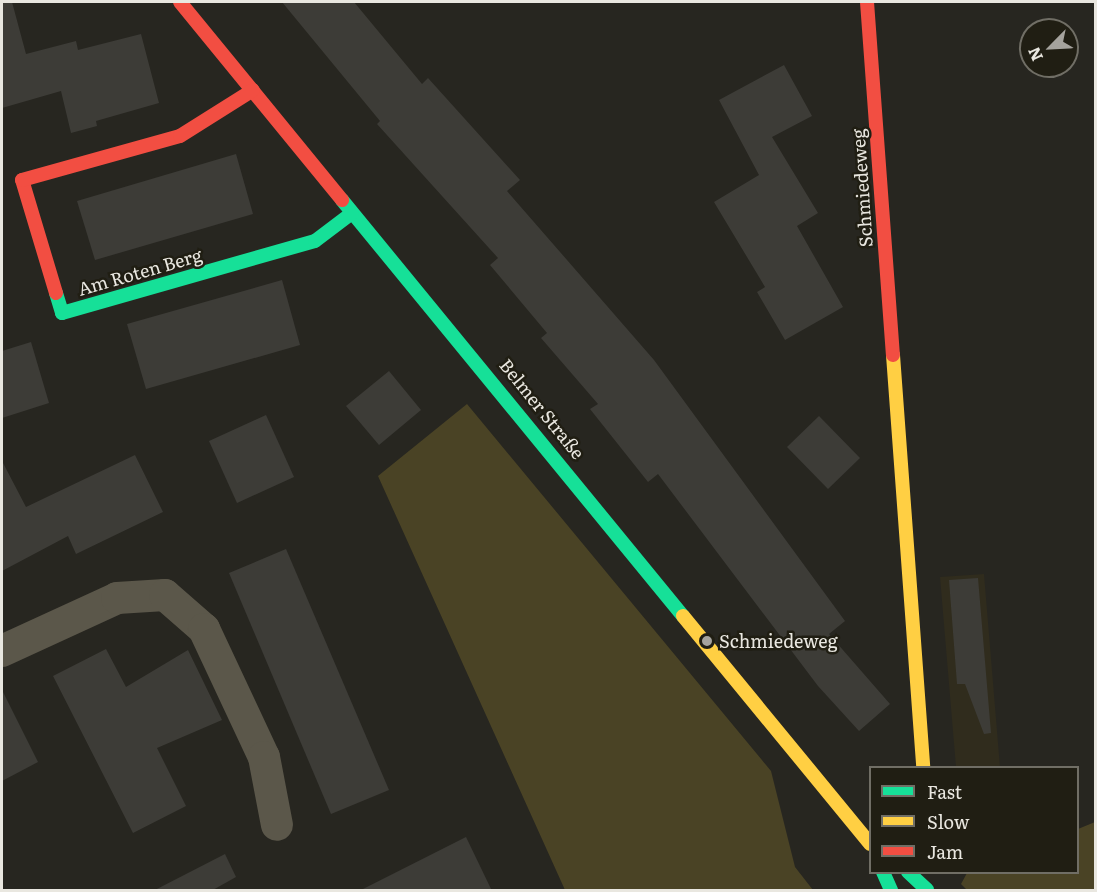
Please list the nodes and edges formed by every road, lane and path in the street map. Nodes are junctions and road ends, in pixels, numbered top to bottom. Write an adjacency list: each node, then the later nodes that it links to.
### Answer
1 (180, 2): 3 (street, Belmer Straße)
2 (867, 2): 6 (street, Schmiedeweg)
3 (253, 90): 4 (street, Belmer Straße); 4 (street, Am Roten Berg)
4 (352, 213): 8 (street, Belmer Straße)
5 (2, 651): 7 (street)
6 (923, 766)
7 (277, 825)
8 (869, 843)
9 (883, 874): 11 (street)
10 (909, 874): 12 (street)
11 (891, 891)
12 (927, 891)

